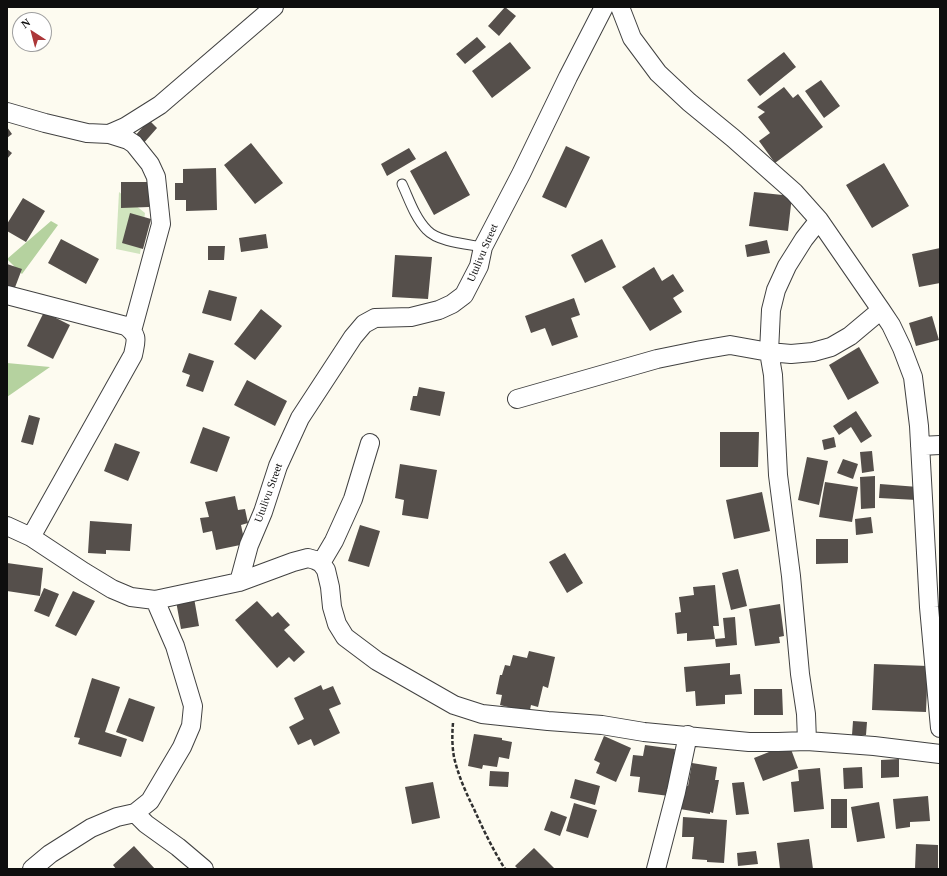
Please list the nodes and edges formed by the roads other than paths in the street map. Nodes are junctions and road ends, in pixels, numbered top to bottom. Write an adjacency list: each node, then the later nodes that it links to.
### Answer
1 (274, 7): 5 (street)
2 (604, 7): 8 (street, Utulivu Street)
3 (620, 7): 7 (street)
4 (7, 112): 5 (street)
5 (109, 134): 11 (street)
6 (402, 184): 8 (lane)
7 (819, 220): 10 (street); 12 (street)
8 (483, 247): 21 (street, Utulivu Street)
9 (7, 295): 11 (street)
10 (881, 310): 12 (street); 16 (street)
11 (132, 331): 18 (street)
12 (769, 352): 13 (street); 25 (street)
13 (517, 399)
14 (370, 443): 20 (street)
15 (940, 445): 16 (street)
16 (920, 446): 19 (street)
17 (7, 526): 18 (street)
18 (31, 537): 22 (street)
19 (933, 556): 23 (street)
20 (321, 563): 21 (street); 24 (street)
21 (239, 582): 22 (street)
22 (155, 600): 27 (street)
23 (940, 728)
24 (688, 735): 25 (street); 30 (street)
25 (807, 741): 26 (street)
26 (940, 754)
27 (135, 813): 28 (street); 29 (street)
28 (32, 869)
29 (204, 869)
30 (656, 869)

